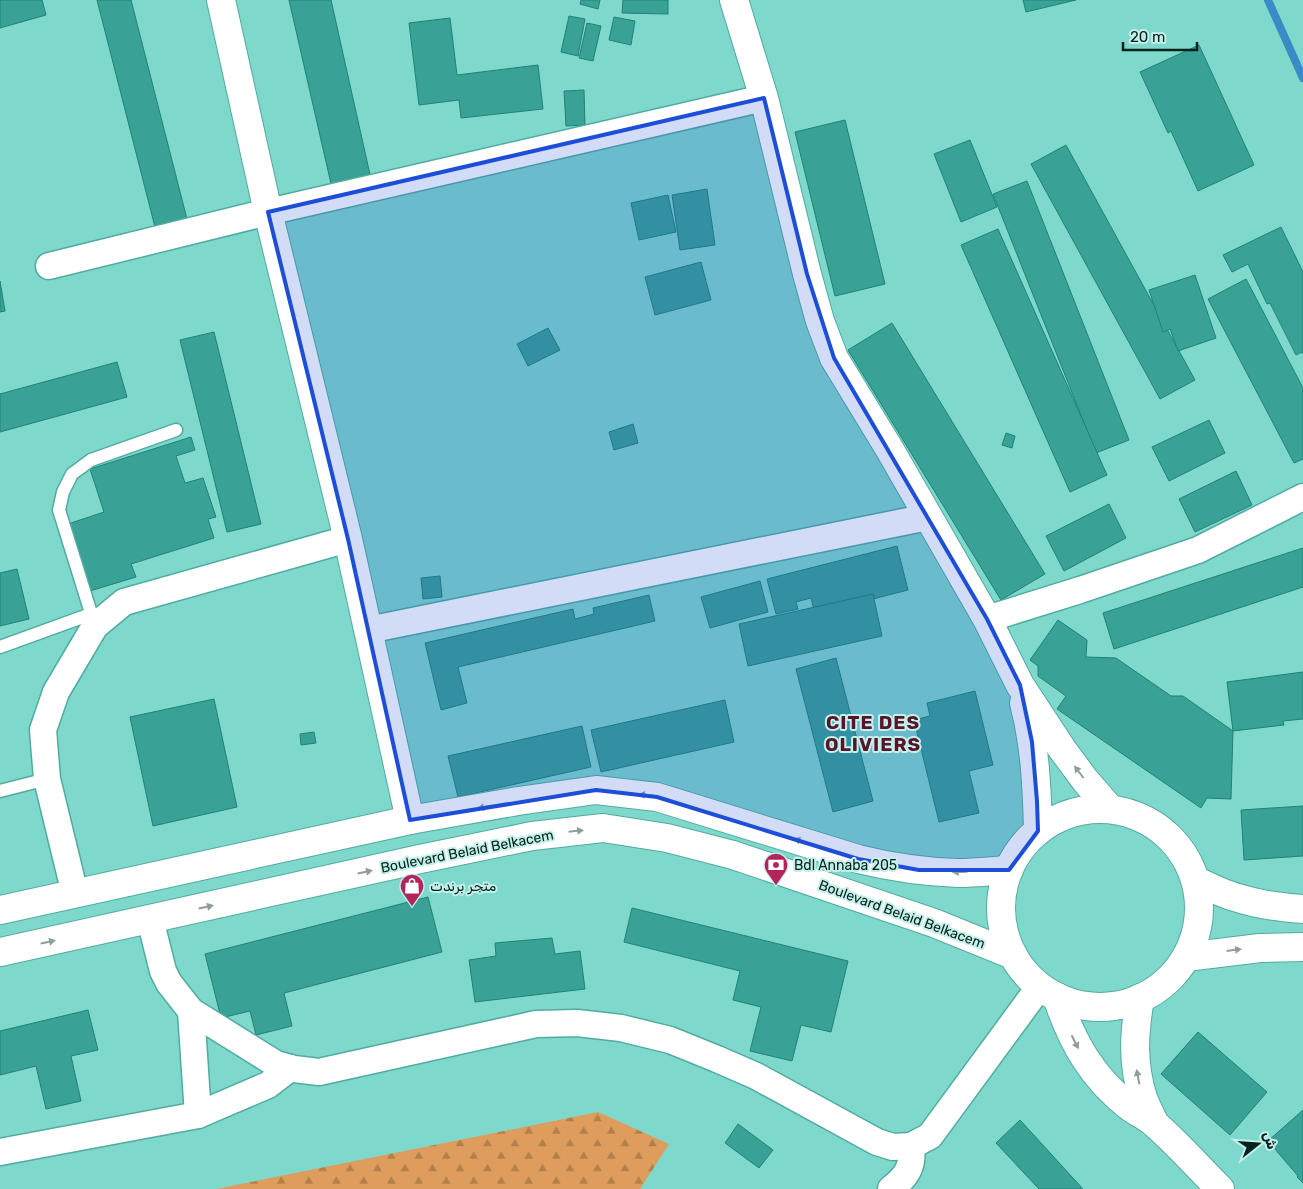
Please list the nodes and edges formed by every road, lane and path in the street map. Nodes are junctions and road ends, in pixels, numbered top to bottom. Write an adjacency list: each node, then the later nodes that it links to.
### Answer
1 (221, 0): 4 (main road)
2 (734, 0): 3 (main road)
3 (764, 98): 4 (street); 8 (main road)
4 (268, 212): 5 (street); 9 (main road)
5 (49, 266)
6 (176, 430): 11 (lane)
7 (1303, 497): 10 (street)
8 (928, 517): 10 (main road); 12 (street)
9 (348, 539): 11 (street); 12 (main road)
10 (987, 619): 14 (main road)
11 (93, 620): 13 (lane); 15 (street)
12 (368, 630): 18 (main road)
13 (0, 647)
14 (1020, 684): 17 (main road, one-way to 14); 19 (main road)
15 (47, 779): 16 (lane); 22 (street)
16 (0, 791)
17 (1110, 809): 19 (main road); 21 (main road)
18 (410, 820): 20 (main road, one-way to 18); 22 (main road)
19 (1038, 831): 20 (main road)
20 (1009, 870): 28 (main road)
21 (1194, 880): 23 (main road); 29 (main road)
22 (75, 894): 24 (main road)
23 (1303, 909)
24 (0, 910)
25 (150, 919): 27 (main road, Boulevard Belaid Belkacem, one-way to 25); 28 (main road, Boulevard Belaid Belkacem, one-way to 28); 32 (street)
26 (1303, 947): 29 (main road, one-way to 26)
27 (0, 952)
28 (1013, 955): 30 (main road)
29 (1186, 957): 31 (main road)
30 (1049, 992): 31 (main road); 35 (main road, one-way to 35); 36 (street)
31 (1140, 998): 35 (main road, one-way to 31)
32 (191, 1011): 33 (street); 34 (street)
33 (290, 1068): 34 (street); 36 (street)
34 (198, 1115): 37 (street)
35 (1154, 1122): 39 (main road)
36 (911, 1146): 38 (street)
37 (0, 1152)
38 (890, 1189)
39 (1220, 1189)

